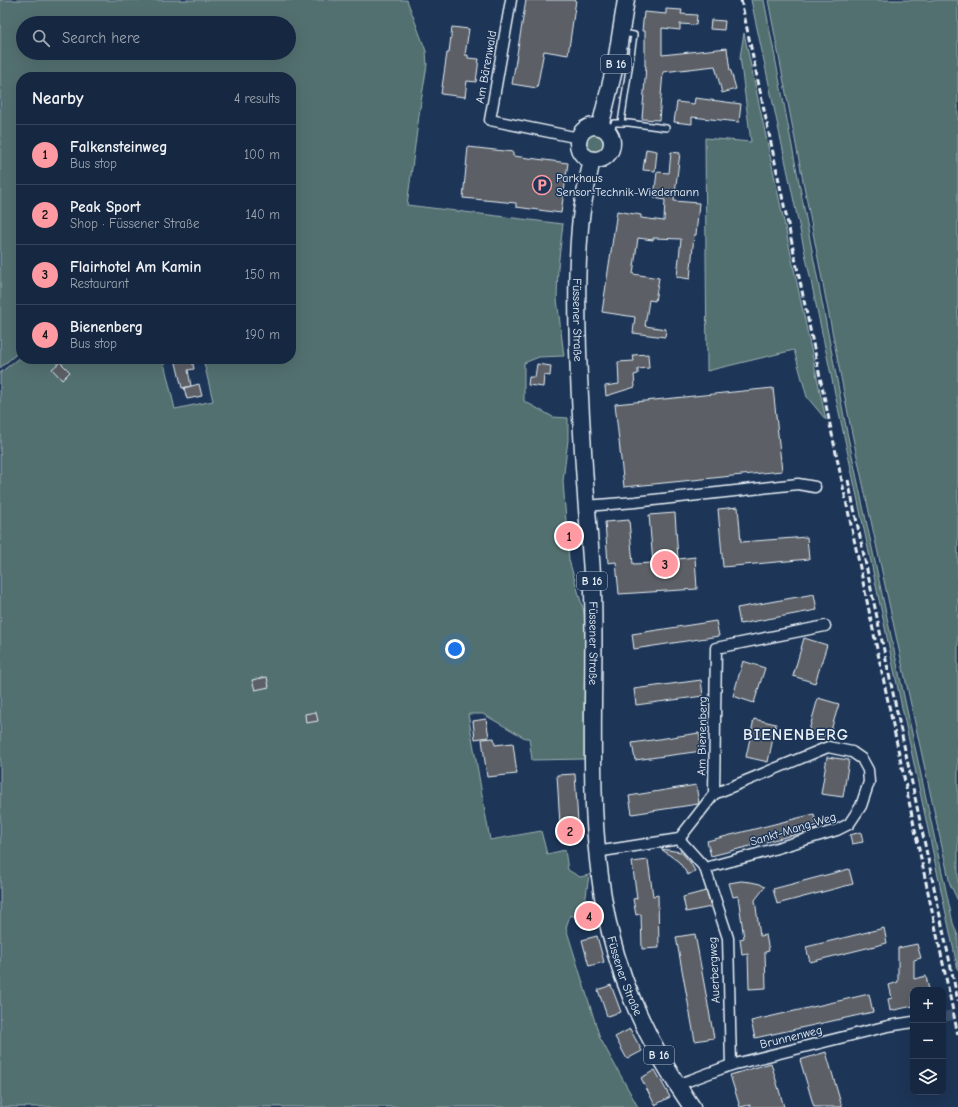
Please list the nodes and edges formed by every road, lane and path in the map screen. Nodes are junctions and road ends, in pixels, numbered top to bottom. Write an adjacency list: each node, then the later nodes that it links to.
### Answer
1 (511, 0): 7 (street, Am Bärenwald)
2 (626, 0): 3 (main road, B 16)
3 (628, 34): 4 (lane); 6 (main road, B 16)
4 (621, 123): 5 (lane); 6 (lane)
5 (666, 128)
6 (605, 131): 7 (main road); 8 (main road, B 16)
7 (579, 138): 8 (main road)
8 (592, 160): 10 (main road, Füssener Straße / B 16)
9 (815, 487): 10 (street)
10 (586, 506): 14 (main road, Füssener Straße / B 16)
11 (824, 626): 12 (street, Am Bienenberg)
12 (714, 794): 13 (street); 15 (street, Sankt-Mang-Weg)
13 (679, 839): 14 (street); 15 (street, Auerbergweg)
14 (596, 852): 18 (main road, Füssener Straße / B 16)
15 (705, 868): 17 (street, Auerbergweg)
16 (910, 1022): 17 (street, Brunnenweg)
17 (731, 1065): 18 (street, Brunnenweg)
18 (677, 1085): 19 (main road, Füssener Straße / B 16)
19 (692, 1107)

